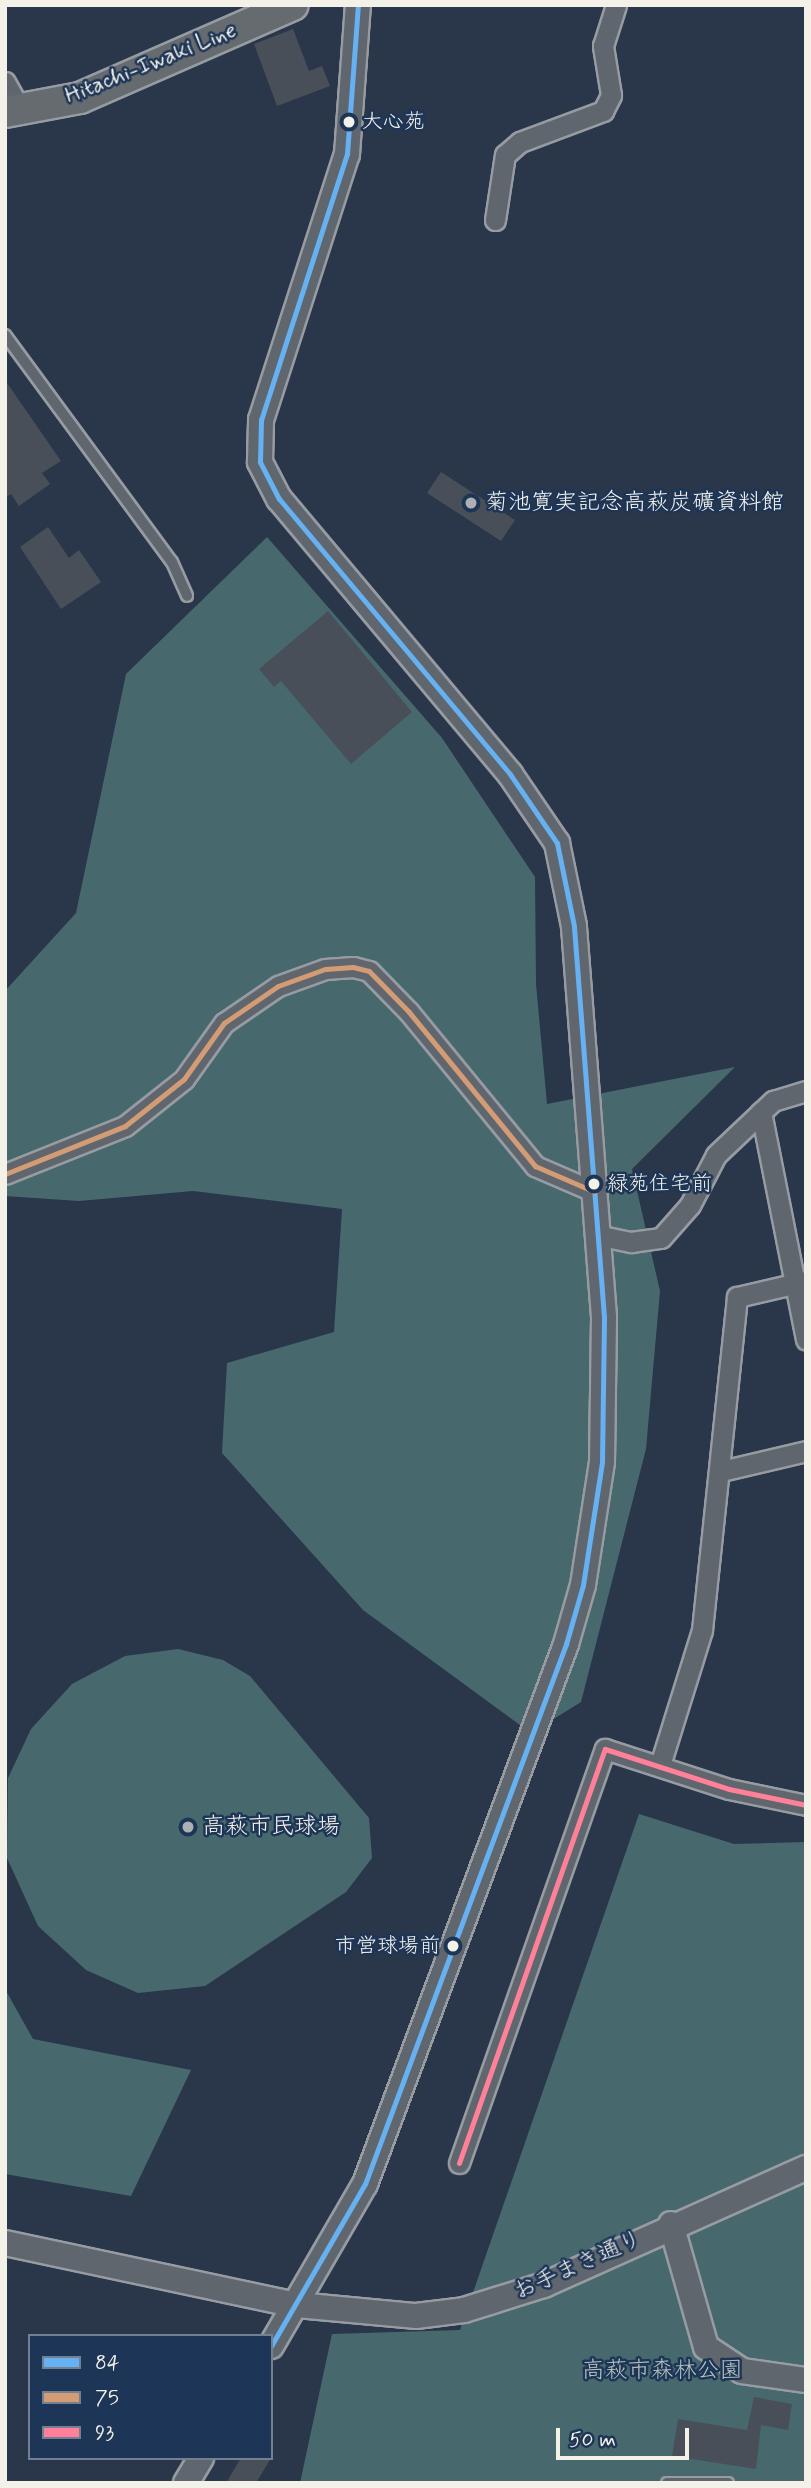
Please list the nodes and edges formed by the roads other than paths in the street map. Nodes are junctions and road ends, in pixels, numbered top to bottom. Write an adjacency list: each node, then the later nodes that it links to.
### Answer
1 (293, 5): 5 (main road, Hitachi-Iwaki Line)
2 (358, 5): 12 (street)
3 (616, 5): 6 (street)
4 (5, 82): 5 (street)
5 (13, 112)
6 (495, 220)
7 (5, 335): 8 (lane)
8 (187, 596)
9 (806, 1091): 10 (street)
10 (761, 1112): 13 (street); 14 (street)
11 (5, 1174): 12 (street)
12 (595, 1192): 13 (street)
13 (597, 1235): 24 (street)
14 (800, 1283): 15 (street); 17 (street)
15 (806, 1340)
16 (806, 1451): 17 (street)
17 (721, 1471): 18 (street)
18 (660, 1765): 19 (street); 20 (street)
19 (805, 1803)
20 (459, 2163)
21 (806, 2168): 22 (street, お手まき通り)
22 (671, 2224): 24 (street, お手まき通り); 26 (street)
23 (5, 2243): 24 (street, お手まき通り)
24 (297, 2305): 25 (street)
25 (273, 2343)
26 (806, 2380)
27 (200, 2460): 28 (street)
28 (186, 2483)
29 (667, 2483): 30 (lane)
30 (728, 2483)

